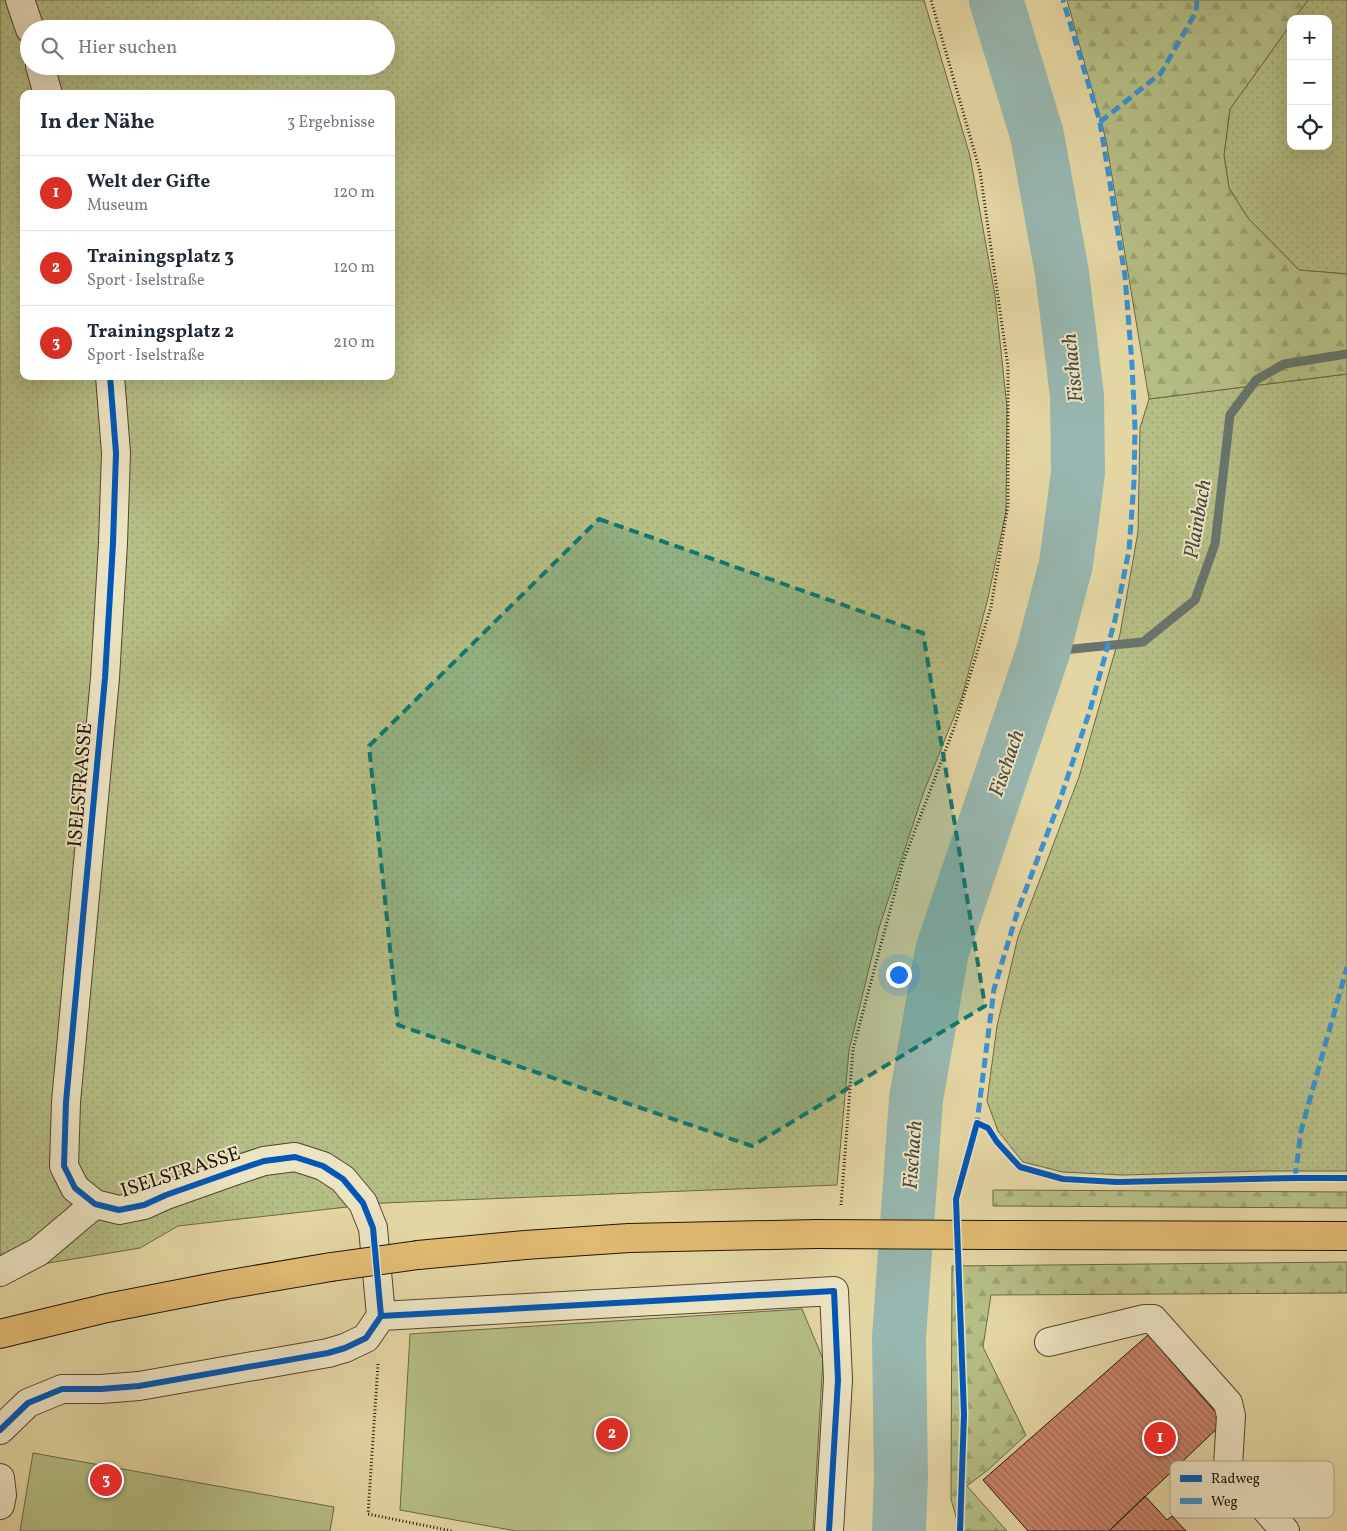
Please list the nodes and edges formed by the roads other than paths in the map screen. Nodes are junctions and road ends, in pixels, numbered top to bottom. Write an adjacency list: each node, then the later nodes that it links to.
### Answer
1 (20, 0): 2 (street)
2 (27, 20)
3 (43, 75): 4 (street)
4 (47, 90)
5 (110, 380): 6 (street, ISELSTRASSE)
6 (95, 1204): 8 (street); 9 (street, ISELSTRASSE)
7 (1347, 1236): 10 (main road, bridge)
8 (0, 1272)
9 (381, 1316): 12 (street); 17 (street)
10 (0, 1334)
11 (1049, 1342): 13 (street)
12 (0, 1430)
13 (1228, 1461)
14 (0, 1478): 15 (street)
15 (0, 1505)
16 (1274, 1518): 18 (street)
17 (829, 1531)
18 (1285, 1531)

